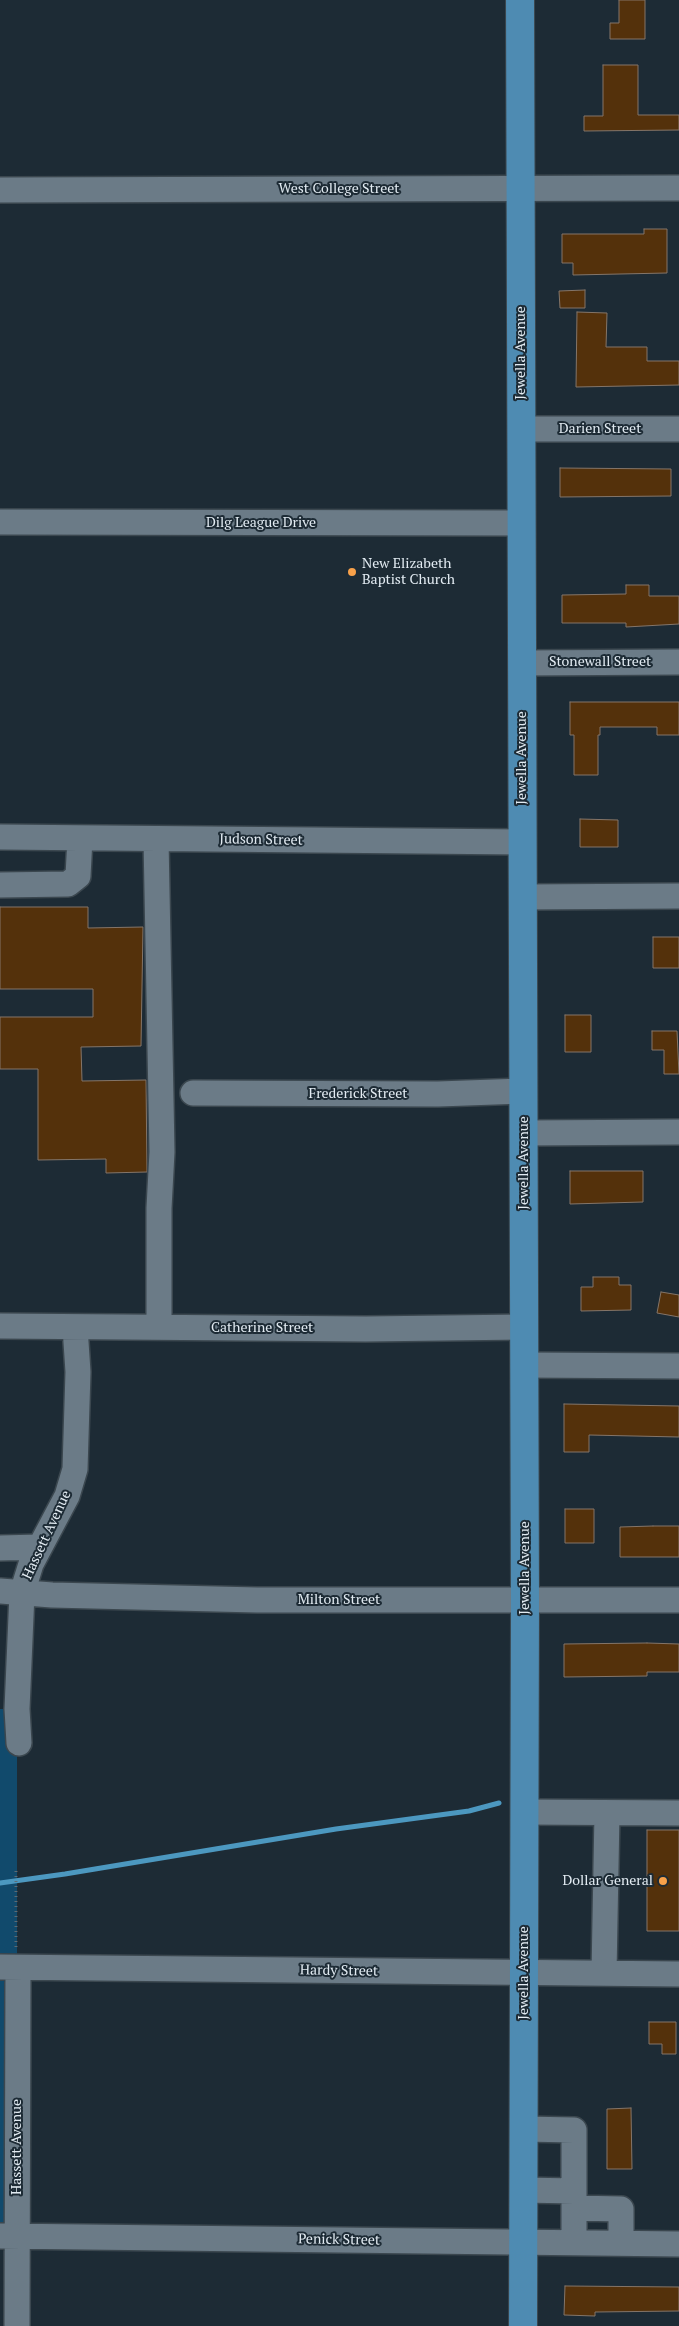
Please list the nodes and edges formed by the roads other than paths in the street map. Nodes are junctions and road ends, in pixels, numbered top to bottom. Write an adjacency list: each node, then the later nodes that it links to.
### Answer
1 (520, 0): 2 (main road, Jewella Avenue)
2 (521, 188): 3 (street, West College Street); 4 (street, West College Street); 5 (main road, Jewella Avenue)
3 (679, 188)
4 (0, 190)
5 (522, 429): 6 (street, Darien Street); 8 (main road, Jewella Avenue)
6 (679, 429)
7 (0, 522): 8 (street, Dilg League Drive)
8 (522, 523): 9 (main road, Jewella Avenue)
9 (522, 662): 10 (street, Stonewall Street); 14 (main road, Jewella Avenue)
10 (679, 662)
11 (0, 837): 12 (street, Judson Street)
12 (80, 838): 13 (street, Judson Street); 15 (street)
13 (156, 839): 14 (street, Judson Street); 25 (street)
14 (522, 842): 17 (main road, Jewella Avenue)
15 (0, 884)
16 (679, 896): 17 (street)
17 (523, 897): 18 (main road, Jewella Avenue)
18 (523, 1091): 19 (street, Frederick Street); 21 (main road, Jewella Avenue)
19 (193, 1093)
20 (679, 1132): 21 (street)
21 (524, 1133): 24 (main road, Jewella Avenue)
22 (0, 1326): 23 (street, Catherine Street)
23 (75, 1327): 25 (street, Catherine Street); 28 (street, Hassett Avenue)
24 (524, 1327): 25 (street, Catherine Street); 26 (main road, Jewella Avenue)
25 (159, 1328)
26 (524, 1365): 27 (street); 31 (main road, Jewella Avenue)
27 (679, 1366)
28 (40, 1547): 29 (street); 30 (street, Hassett Avenue)
29 (0, 1548)
30 (11, 1592): 31 (street, Milton Street); 33 (street, Hassett Avenue)
31 (525, 1600): 32 (street, Milton Street); 34 (main road, Jewella Avenue)
32 (679, 1600)
33 (19, 1743)
34 (525, 1812): 35 (street); 38 (main road, Jewella Avenue)
35 (607, 1813): 36 (street); 39 (street)
36 (679, 1813)
37 (9, 1967): 38 (street, Hardy Street); 44 (street, Hassett Avenue)
38 (524, 1973): 39 (street, Hardy Street); 41 (main road, Jewella Avenue)
39 (604, 1973): 40 (street, Hardy Street)
40 (679, 1974)
41 (524, 2129): 42 (main road, Jewella Avenue); 43 (street)
42 (523, 2190): 43 (street); 46 (main road, Jewella Avenue)
43 (574, 2200): 45 (street); 47 (street)
44 (8, 2236): 46 (street, Penick Street); 49 (street, Hassett Avenue)
45 (574, 2242): 46 (street, Penick Street); 47 (street, Penick Street)
46 (524, 2243): 50 (main road, Jewella Avenue)
47 (621, 2243): 48 (street, Penick Street)
48 (679, 2244)
49 (17, 2326)
50 (523, 2326)

